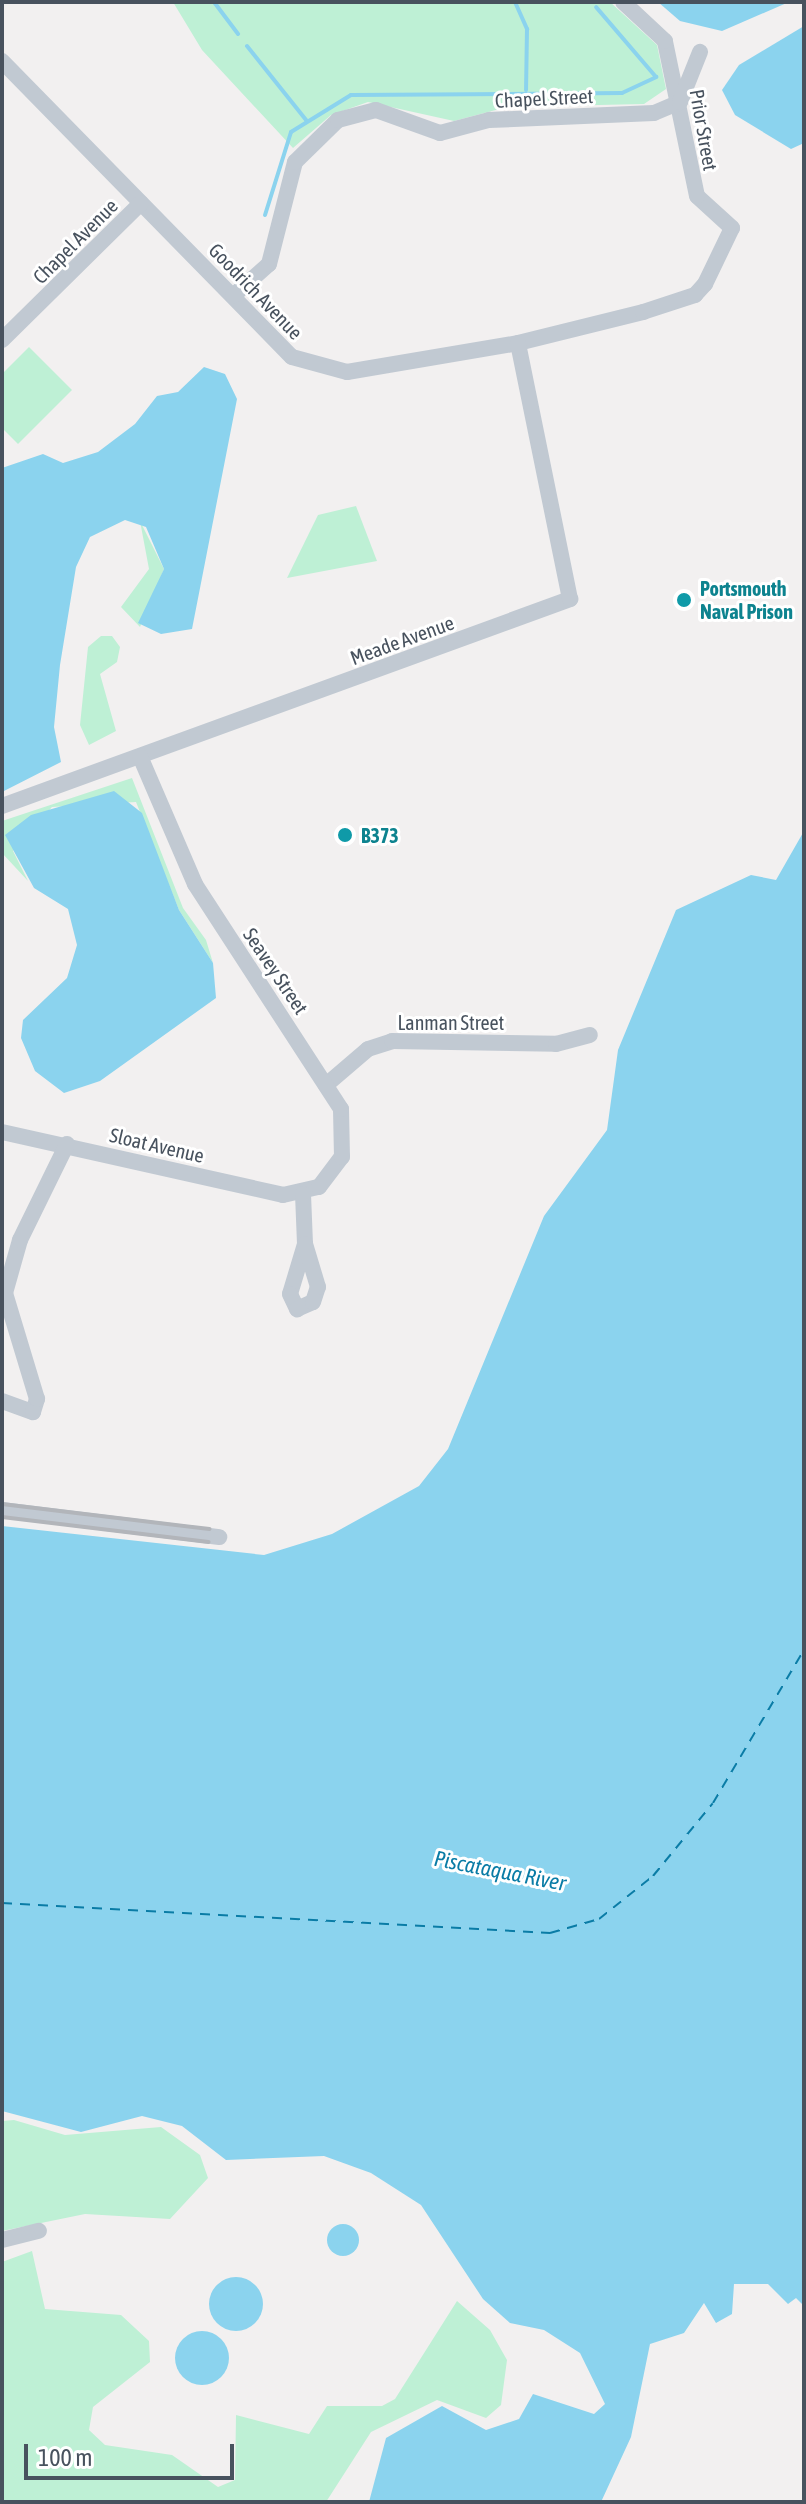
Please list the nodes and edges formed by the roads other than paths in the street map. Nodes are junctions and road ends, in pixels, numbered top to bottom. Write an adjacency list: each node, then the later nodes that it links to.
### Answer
1 (623, 2): 4 (street, Prior Street)
2 (700, 52): 4 (street)
3 (2, 61): 5 (street, Goodrich Avenue)
4 (680, 102): 6 (street, Prior Street); 7 (street, Chapel Street)
5 (141, 203): 7 (street, Goodrich Avenue); 8 (street, Chapel Avenue)
6 (695, 295): 9 (street, Goodrich Avenue)
7 (233, 296): 9 (street, Goodrich Avenue)
8 (2, 340)
9 (518, 343): 10 (street, Meade Avenue)
10 (140, 756): 11 (street, Meade Avenue); 13 (street, Seavey Street)
11 (2, 806)
12 (590, 1035): 13 (street, Lanman Street)
13 (326, 1085): 16 (street, Seavey Street)
14 (2, 1132): 15 (street, Sloat Avenue)
15 (67, 1144): 16 (street, Sloat Avenue); 18 (street)
16 (303, 1194): 17 (street)
17 (305, 1244)
18 (2, 1401)
19 (2, 1510): 20 (street)
20 (219, 1537)
21 (39, 2231): 22 (street)
22 (2, 2240)

